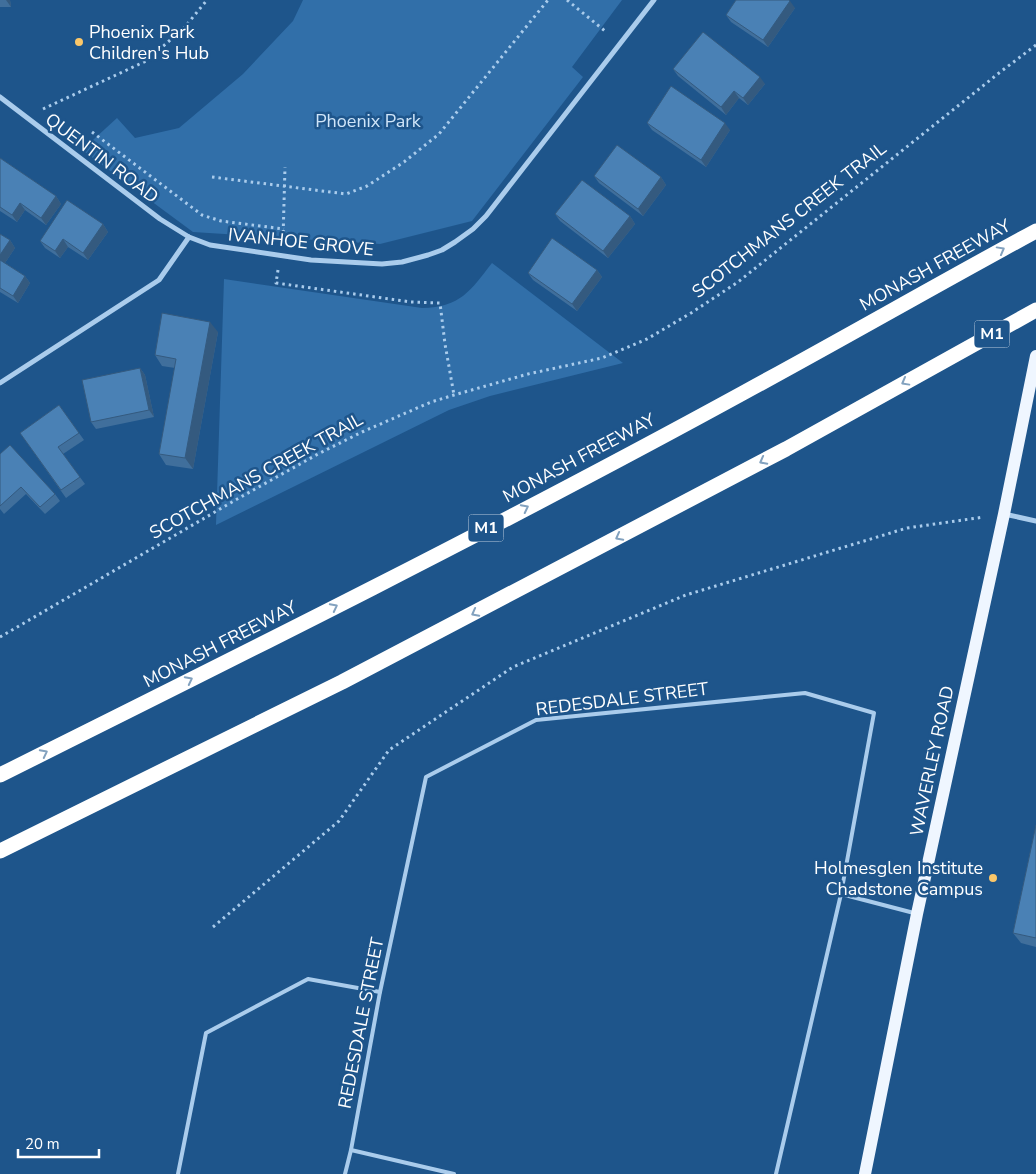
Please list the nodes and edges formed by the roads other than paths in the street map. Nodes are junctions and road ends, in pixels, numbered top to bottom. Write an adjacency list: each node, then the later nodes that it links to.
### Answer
1 (654, 0): 4 (street, IVANHOE GROVE)
2 (0, 97): 4 (street, QUENTIN ROAD)
3 (1036, 231): 10 (highway, MONASH FREEWAY / M1, one-way to 3)
4 (188, 237): 7 (street)
5 (1036, 310): 11 (highway, M1, one-way to 11)
6 (1036, 356): 8 (main road, WAVERLEY ROAD)
7 (0, 383)
8 (1004, 514): 9 (street); 13 (main road, WAVERLEY ROAD)
9 (1036, 521)
10 (0, 775)
11 (0, 850)
12 (841, 894): 13 (lane); 14 (lane, REDESDALE STREET); 19 (lane)
13 (917, 914): 20 (main road, WAVERLEY ROAD)
14 (380, 992): 15 (lane, REDESDALE STREET); 16 (lane)
15 (351, 1150): 17 (lane, REDESDALE STREET); 18 (lane)
16 (178, 1174)
17 (345, 1174)
18 (454, 1174)
19 (776, 1174)
20 (865, 1174)

